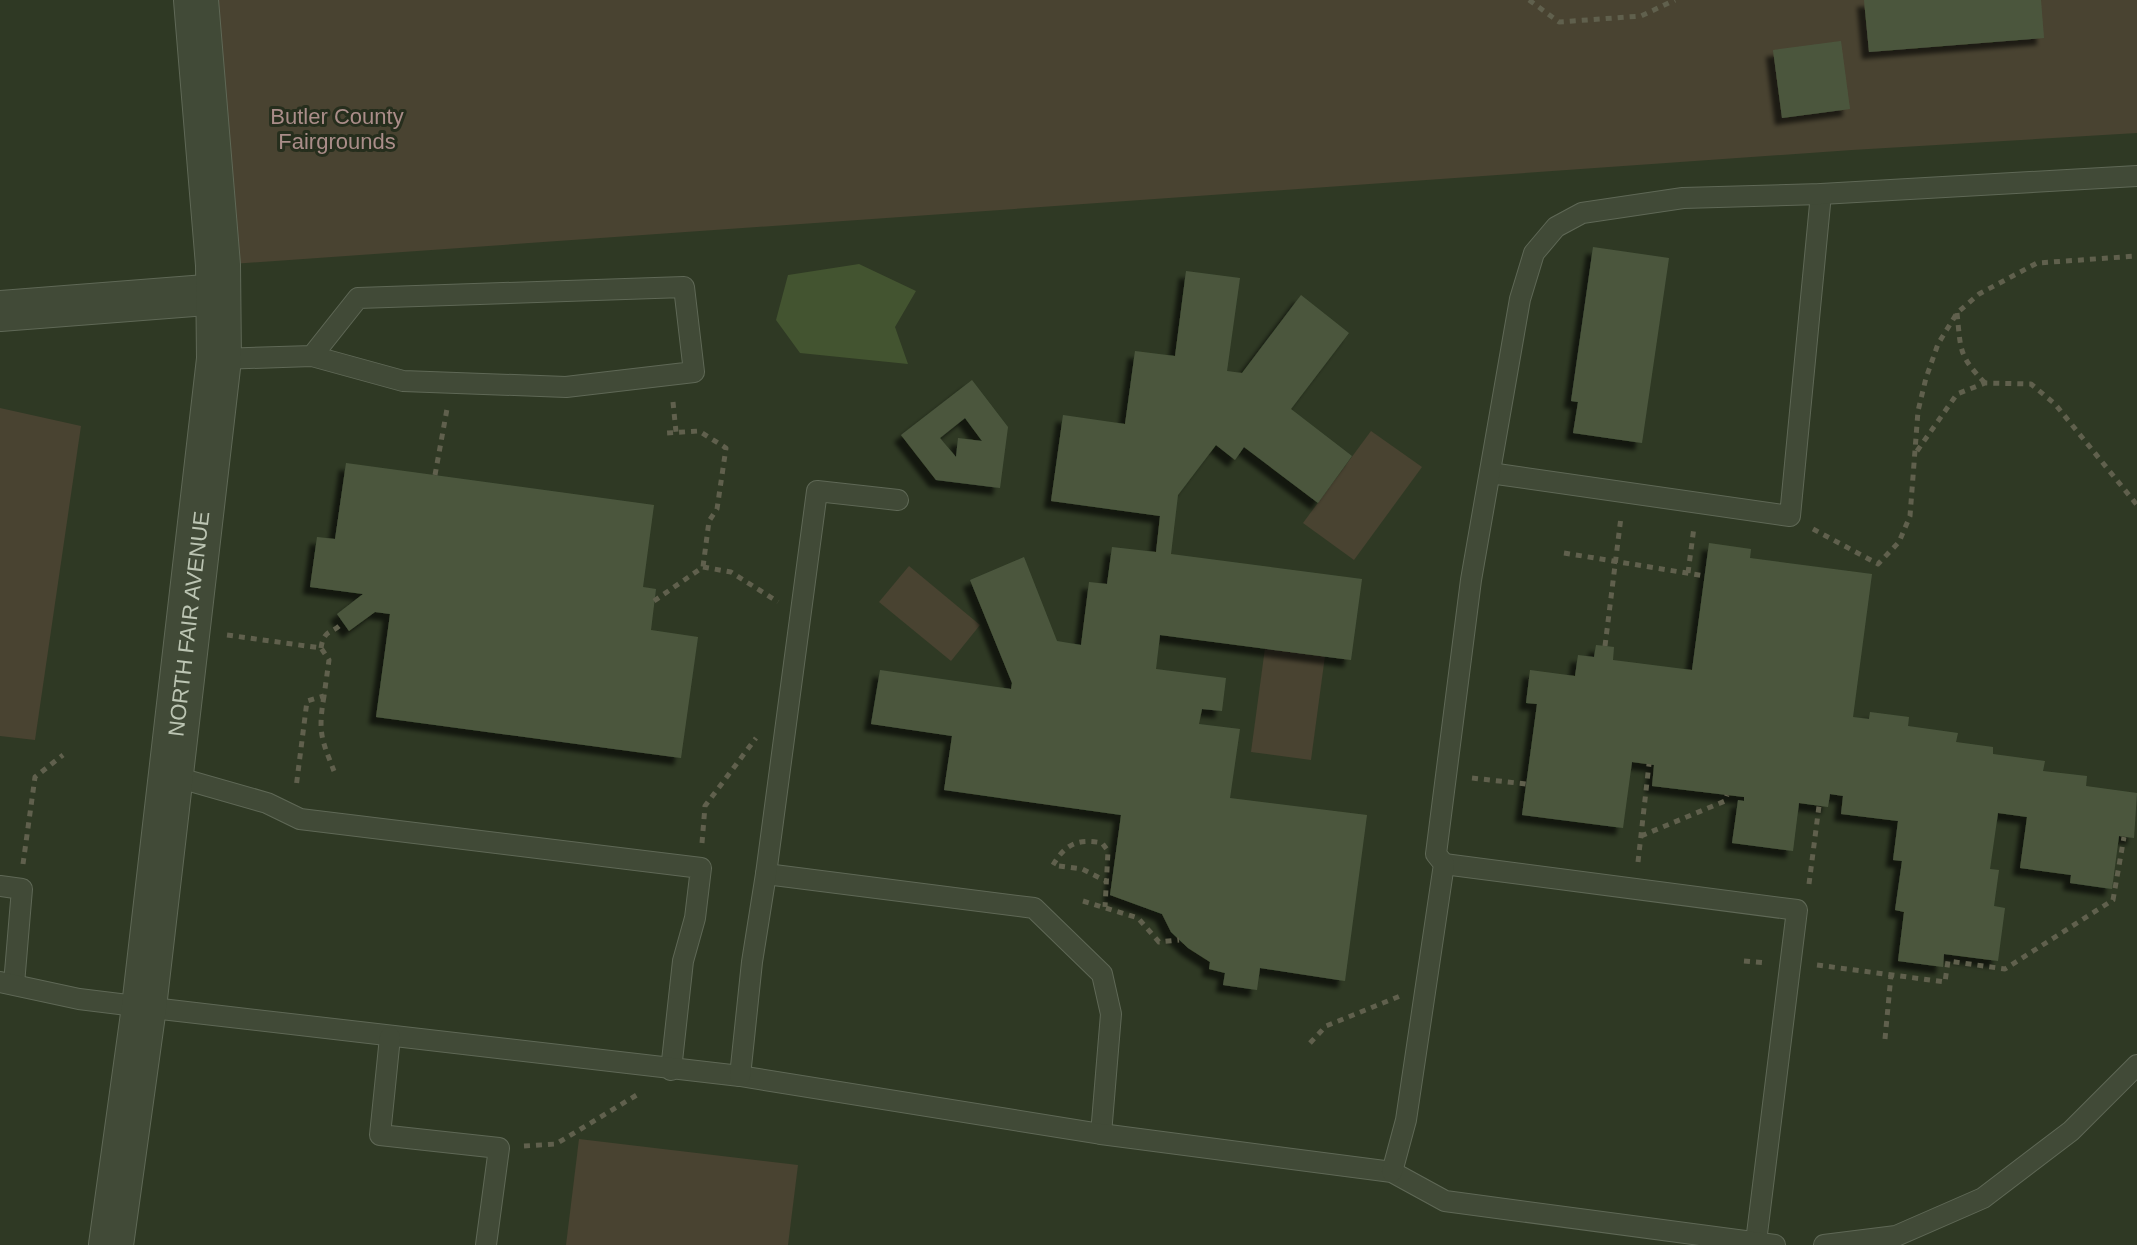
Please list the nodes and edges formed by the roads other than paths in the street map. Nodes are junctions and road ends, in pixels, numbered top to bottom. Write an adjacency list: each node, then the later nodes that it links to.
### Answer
1 (196, 0): 4 (street, NORTH FAIR AVENUE)
2 (2137, 176): 3 (lane)
3 (1821, 194): 8 (lane); 8 (lane)
4 (219, 294): 5 (street); 7 (street, NORTH FAIR AVENUE)
5 (0, 311)
6 (312, 356): 6 (lane); 7 (lane)
7 (219, 359): 10 (street, NORTH FAIR AVENUE)
8 (1490, 473): 11 (lane)
9 (898, 500): 12 (lane)
10 (169, 775): 15 (street, NORTH FAIR AVENUE); 18 (lane)
11 (1444, 864): 21 (lane); 22 (lane)
12 (766, 874): 19 (lane); 20 (lane)
13 (0, 886): 14 (lane)
14 (7, 983): 15 (lane)
15 (144, 1007): 16 (lane); 23 (street, NORTH FAIR AVENUE)
16 (390, 1037): 18 (lane); 24 (lane)
17 (2137, 1065): 25 (lane)
18 (671, 1070): 19 (lane)
19 (740, 1076): 20 (lane)
20 (1101, 1134): 21 (lane)
21 (1392, 1172): 22 (lane)
22 (1766, 1243)
23 (111, 1245)
24 (486, 1245)
25 (1824, 1245)

